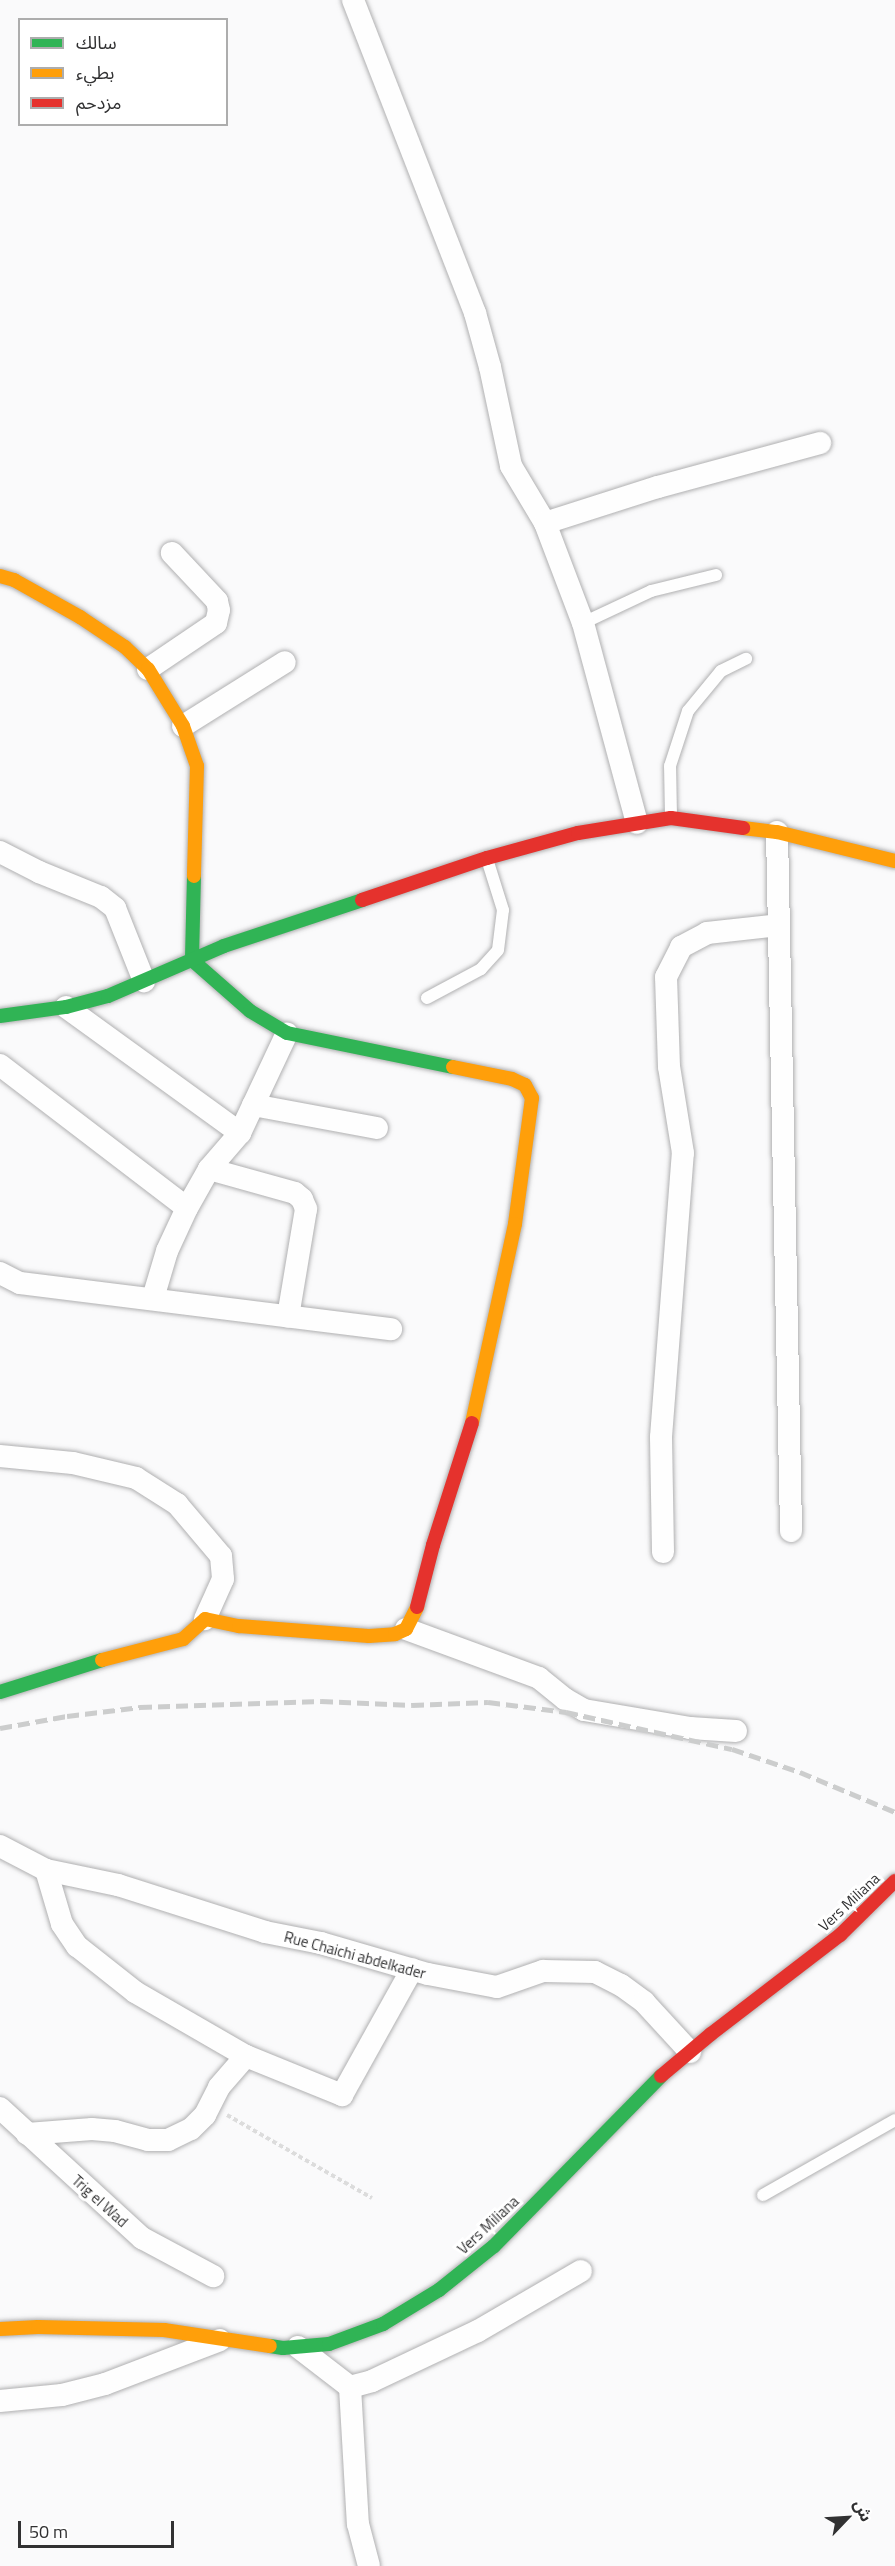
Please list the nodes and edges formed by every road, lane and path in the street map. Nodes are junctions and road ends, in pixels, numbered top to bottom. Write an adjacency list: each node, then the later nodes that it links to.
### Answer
1 (353, 0): 3 (street)
2 (820, 443): 3 (street)
3 (545, 523): 7 (street)
4 (172, 553): 10 (street)
5 (716, 574): 7 (lane)
6 (0, 576): 10 (street)
7 (583, 623): 13 (street)
8 (746, 659): 12 (lane)
9 (285, 662): 11 (street)
10 (148, 669): 11 (street)
11 (183, 726): 19 (street)
12 (671, 818): 13 (street); 14 (street)
13 (637, 823): 16 (street)
14 (777, 832): 17 (street); 18 (street)
15 (0, 852): 20 (street)
16 (487, 858): 19 (street); 21 (lane)
17 (895, 861)
18 (779, 925): 36 (street); 37 (street)
19 (192, 960): 20 (street); 24 (street)
20 (144, 981): 22 (street)
21 (427, 998)
22 (66, 1007): 23 (street); 28 (street)
23 (0, 1016)
24 (287, 1033): 26 (street); 39 (street)
25 (0, 1065): 30 (street)
26 (253, 1105): 27 (street); 28 (street)
27 (377, 1128)
28 (240, 1133): 29 (street)
29 (209, 1169): 30 (street); 33 (street)
30 (187, 1208): 32 (street)
31 (0, 1273): 32 (street)
32 (153, 1298): 33 (street)
33 (288, 1316): 34 (street)
34 (391, 1329)
35 (0, 1456): 38 (street)
36 (791, 1531)
37 (663, 1552)
38 (205, 1619): 39 (street); 40 (street)
39 (406, 1629): 41 (street)
40 (0, 1692)
41 (736, 1731)
42 (0, 1846): 43 (street, Rue Chaichi abdelkader)
43 (46, 1870): 45 (street, Rue Chaichi abdelkader); 47 (street)
44 (891, 1894): 46 (street, Vers Miliana)
45 (412, 1969): 46 (street, Rue Chaichi abdelkader); 47 (street)
46 (690, 2052): 58 (street, Vers Miliana)
47 (246, 2056): 48 (street)
48 (209, 2105): 51 (street); 53 (path)
49 (0, 2108): 51 (street, Trig el Wad)
50 (895, 2121): 52 (lane)
51 (27, 2134): 55 (street, Trig el Wad)
52 (763, 2196)
53 (372, 2198)
54 (581, 2271): 59 (street)
55 (213, 2276)
56 (0, 2329): 57 (street, Vers Miliana)
57 (221, 2339): 58 (street, Vers Miliana); 60 (street)
58 (298, 2347): 59 (street)
59 (350, 2386): 61 (street)
60 (0, 2401)
61 (369, 2566)

